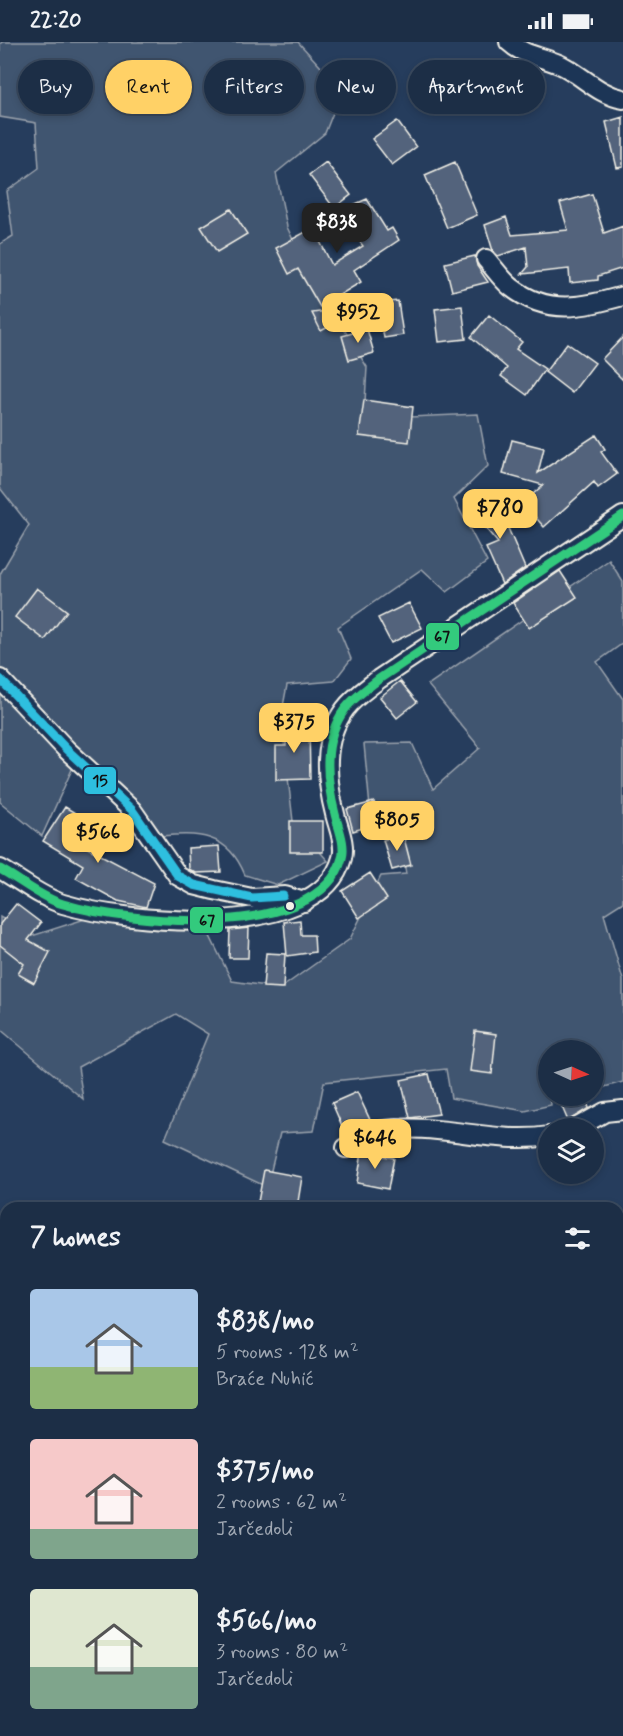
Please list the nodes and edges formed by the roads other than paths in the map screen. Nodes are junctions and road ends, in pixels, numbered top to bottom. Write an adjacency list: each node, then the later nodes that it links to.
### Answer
1 (509, 42): 2 (street)
2 (623, 99)
3 (486, 259): 4 (street)
4 (623, 296)
5 (623, 516): 8 (street)
6 (0, 679): 8 (street)
7 (0, 869): 8 (street)
8 (304, 902)
9 (623, 1110): 10 (street)
10 (594, 1118)
11 (538, 1136): 12 (street)
12 (346, 1148)

